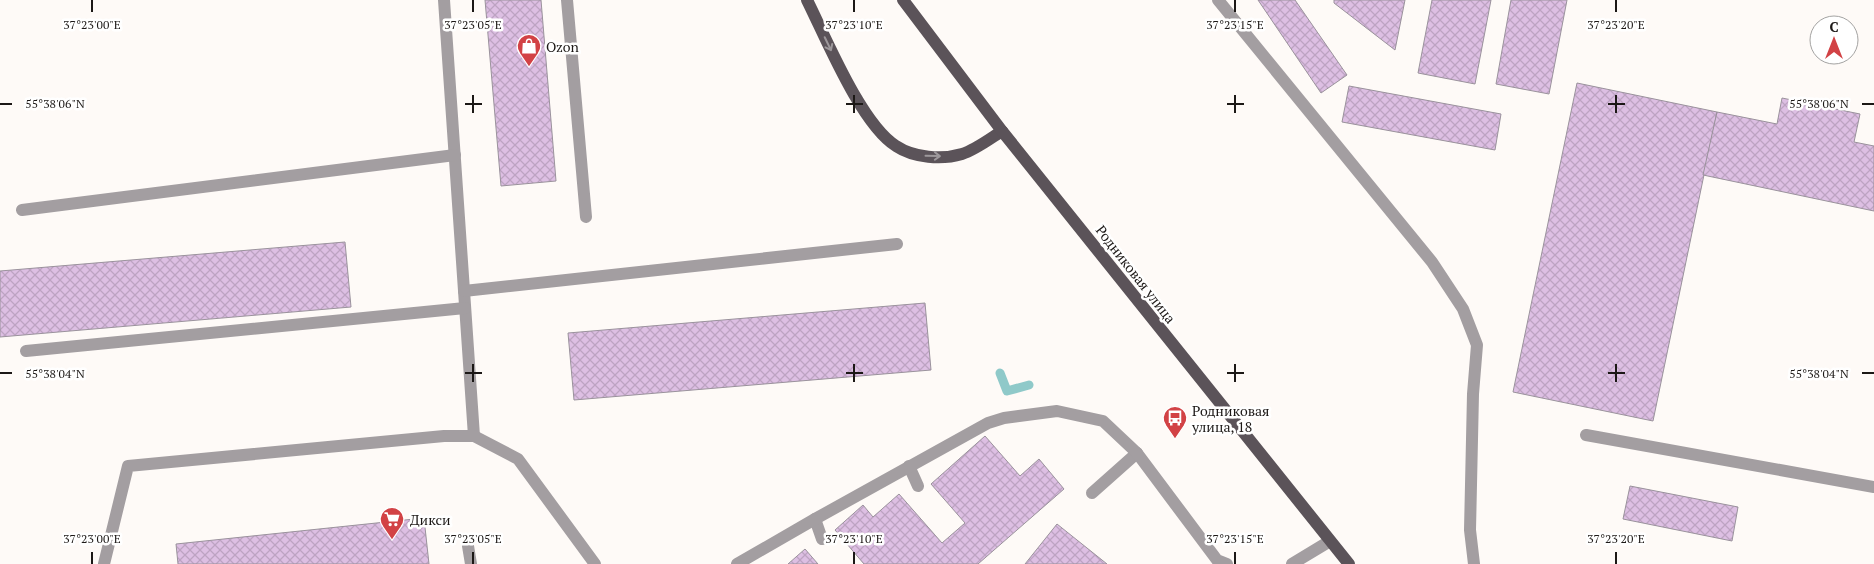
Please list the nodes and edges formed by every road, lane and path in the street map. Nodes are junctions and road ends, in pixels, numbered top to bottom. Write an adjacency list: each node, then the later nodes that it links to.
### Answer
1 (444, 0): 7 (street)
2 (567, 0): 9 (street)
3 (807, 0): 6 (main road, one-way to 6)
4 (903, 0): 6 (main road, Родниковая улица)
5 (1218, 0): 32 (street)
6 (1002, 131): 23 (main road, Родниковая улица)
7 (455, 155): 8 (street); 11 (street)
8 (22, 210)
9 (586, 217)
10 (897, 244): 11 (street)
11 (464, 290): 12 (street)
12 (465, 308): 13 (street); 15 (street)
13 (26, 351)
14 (1586, 435): 19 (street)
15 (474, 436): 25 (street); 27 (street)
16 (1137, 453): 17 (street); 20 (street); 29 (street)
17 (909, 466): 18 (street); 21 (street)
18 (918, 486)
19 (1874, 487)
20 (1092, 493)
21 (815, 519): 22 (street); 28 (street)
22 (822, 539)
23 (1330, 541): 30 (street); 31 (main road, Родниковая улица)
24 (468, 546): 26 (street)
25 (104, 564)
26 (471, 564)
27 (595, 564)
28 (737, 564)
29 (1227, 564)
30 (1292, 564)
31 (1349, 564)
32 (1474, 564)

